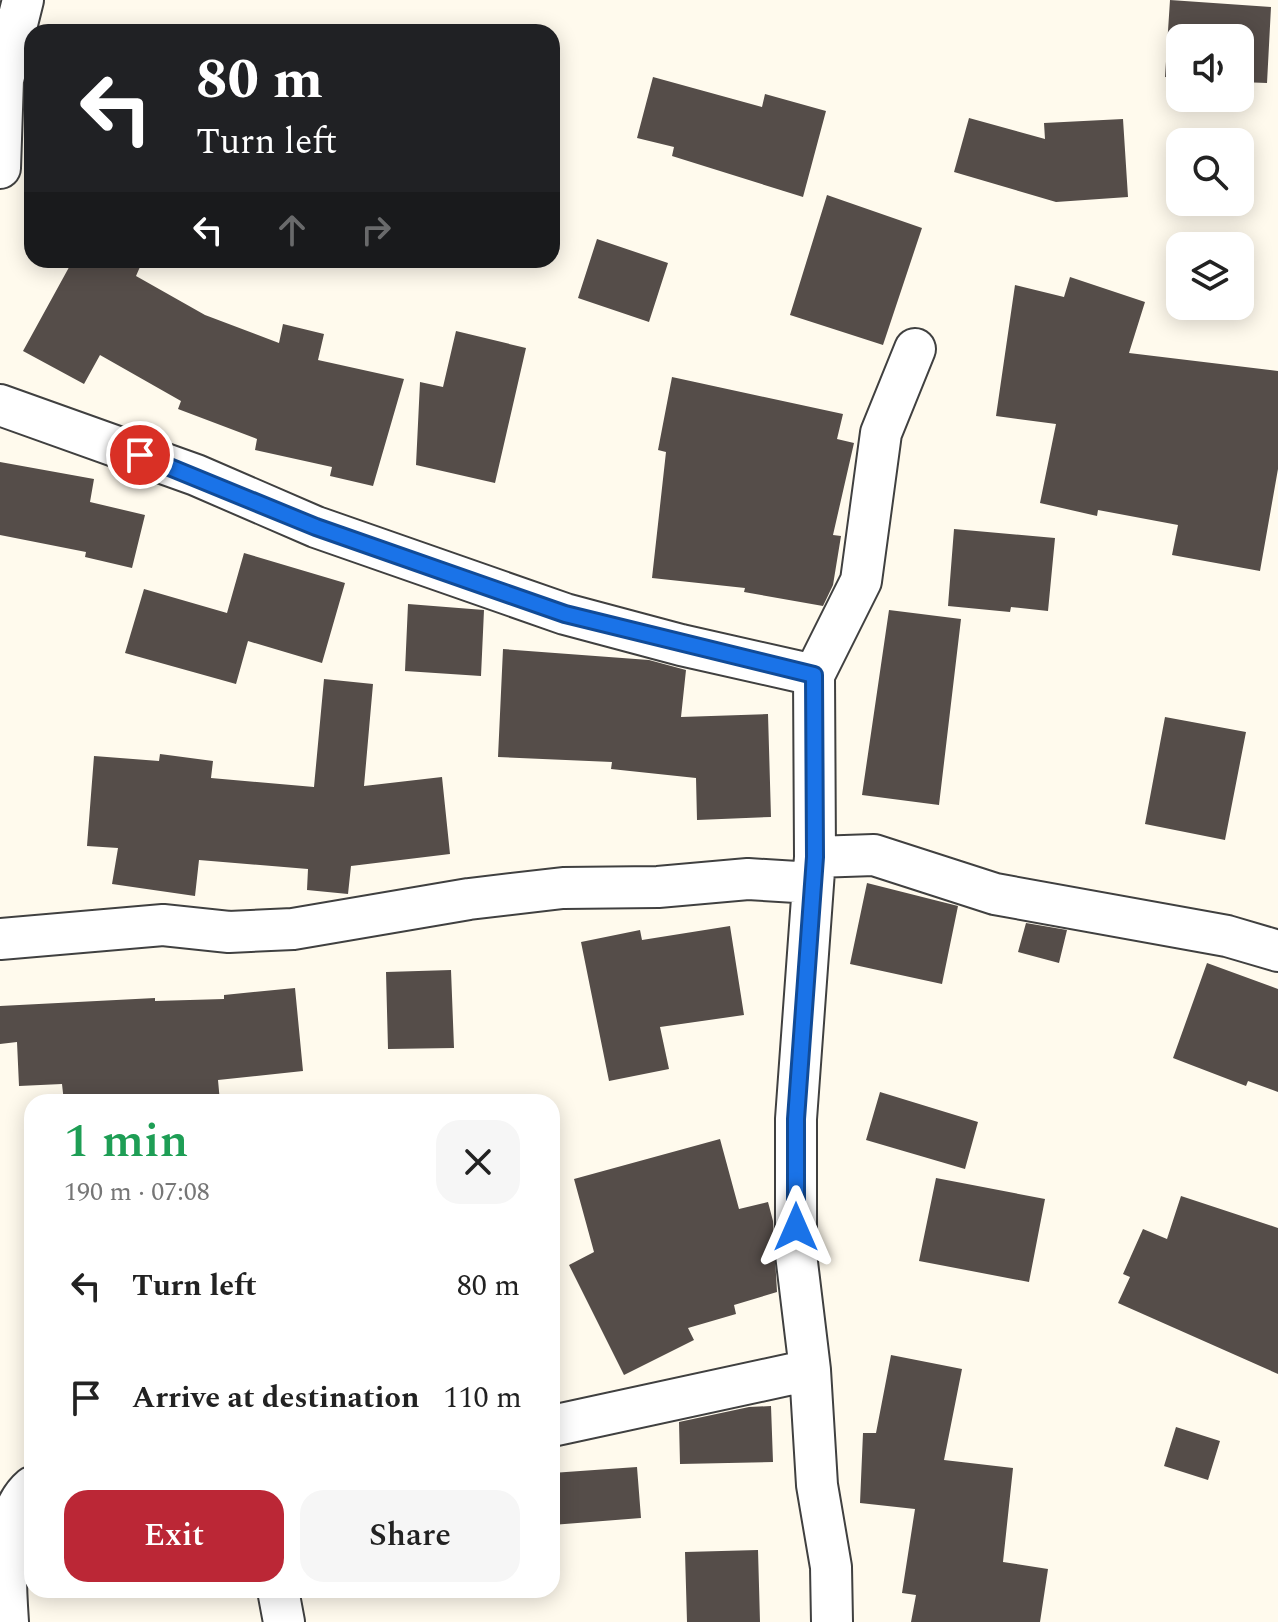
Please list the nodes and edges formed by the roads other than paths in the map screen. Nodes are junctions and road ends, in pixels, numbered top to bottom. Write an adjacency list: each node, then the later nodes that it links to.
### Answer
1 (23, 0): 2 (street)
2 (0, 168)
3 (915, 349): 5 (street)
4 (0, 405): 5 (street)
5 (814, 675): 6 (street)
6 (814, 870): 7 (street); 8 (street); 9 (street)
7 (0, 939)
8 (1278, 951)
9 (810, 1370): 10 (street); 15 (street)
10 (560, 1424)
11 (24, 1492): 13 (street)
12 (280, 1598): 14 (street)
13 (8, 1622)
14 (284, 1622)
15 (832, 1622)

